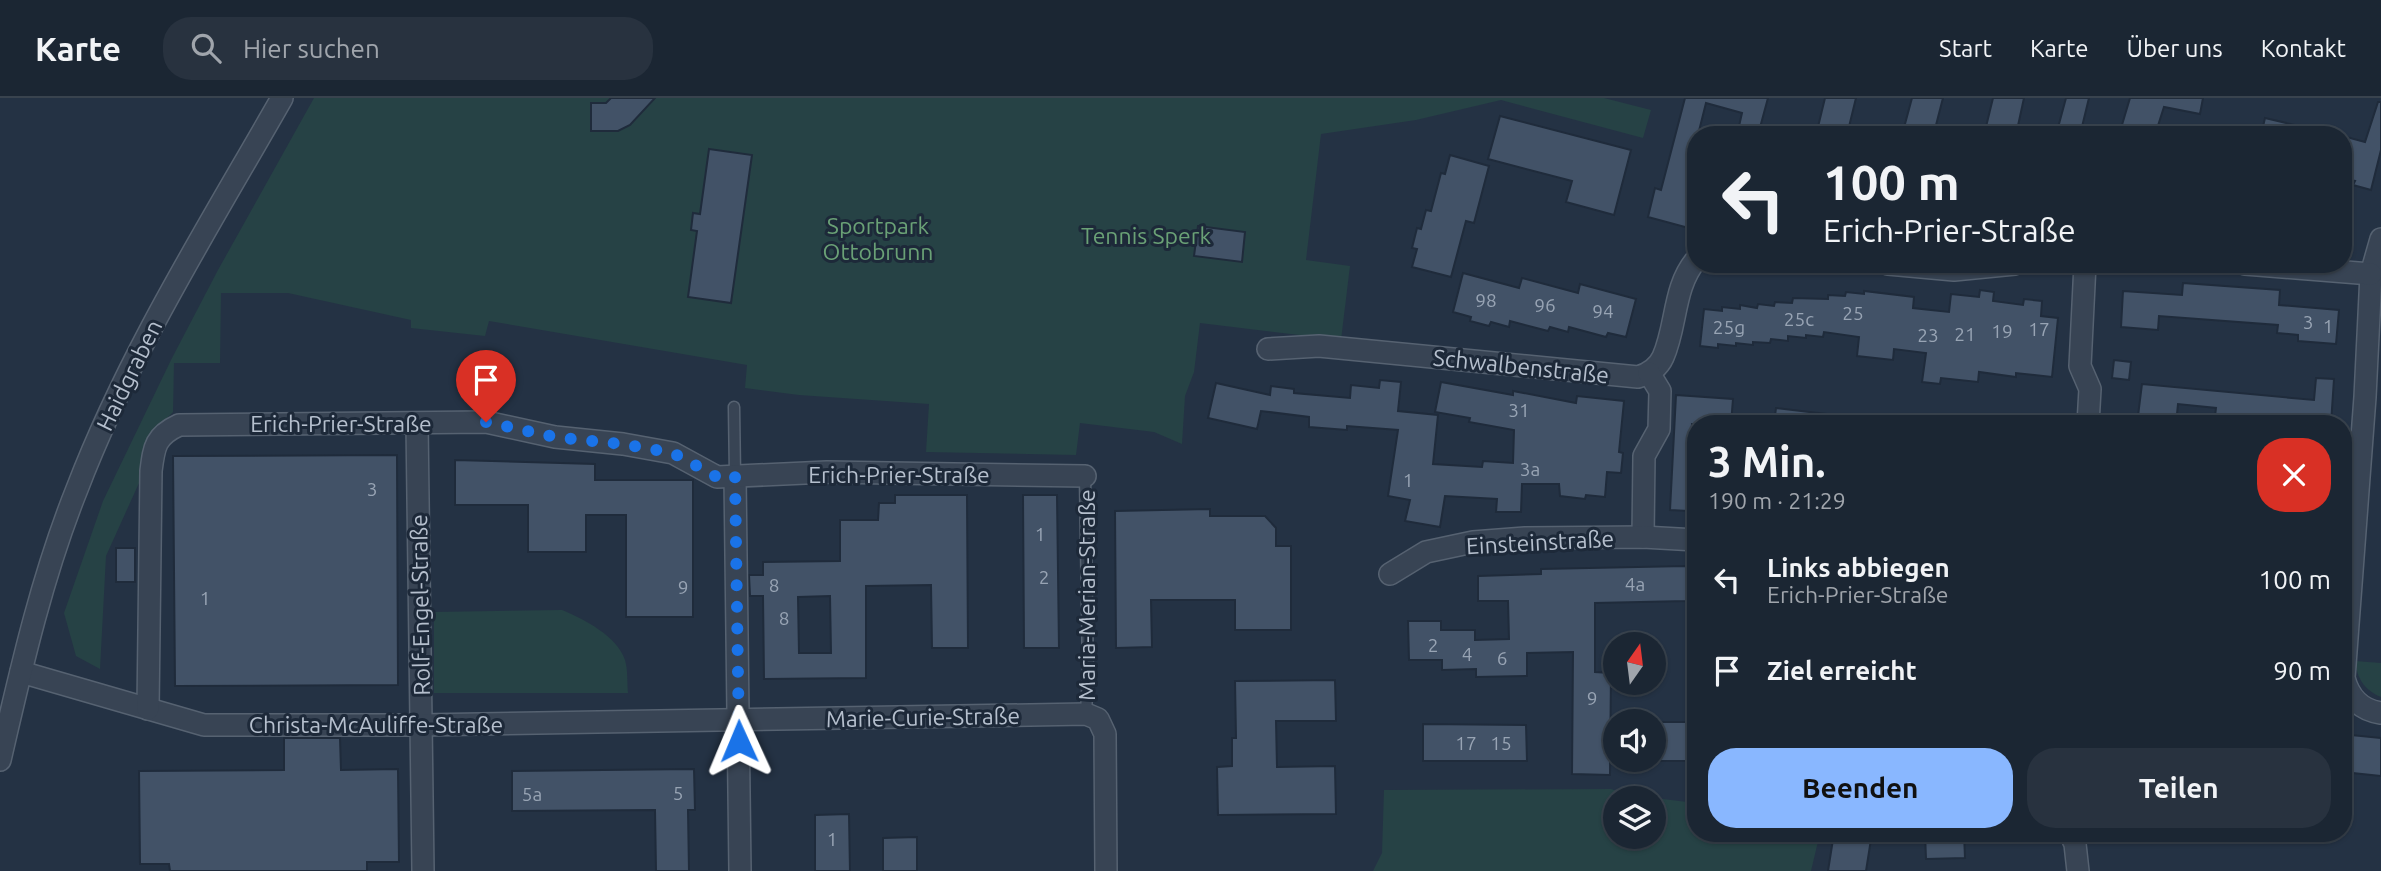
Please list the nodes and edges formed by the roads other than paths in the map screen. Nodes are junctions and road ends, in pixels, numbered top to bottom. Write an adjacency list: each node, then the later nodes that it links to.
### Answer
1 (282, 98): 19 (street, Haidgraben)
2 (2381, 239): 6 (street)
3 (1687, 271): 9 (street)
4 (2352, 272): 6 (street)
5 (2085, 273): 11 (street)
6 (2371, 274): 7 (street)
7 (2376, 298): 18 (street)
8 (1268, 349): 9 (street, Schwalbenstraße)
9 (1648, 373): 15 (street)
10 (734, 407): 13 (lane)
11 (2089, 415)
12 (418, 423): 13 (street, Erich-Prier-Straße); 21 (street, Erich-Prier-Straße); 25 (street, Rolf-Engel-Straße)
13 (735, 476): 14 (street, Erich-Prier-Straße); 24 (street)
14 (1085, 476): 23 (lane, Maria-Merian-Straße)
15 (1643, 537): 16 (street, Einsteinstraße); 17 (street, Einsteinstraße)
16 (1687, 539)
17 (1390, 574)
18 (2352, 583)
19 (20, 672): 21 (street, Christa-McAuliffe-Straße); 26 (street, Haidgraben)
20 (2352, 707): 22 (street)
21 (148, 709): 25 (street, Christa-McAuliffe-Straße)
22 (2381, 713)
23 (1094, 720): 24 (street, Marie-Curie-Straße); 30 (street, Maria-Merian-Straße)
24 (738, 721): 25 (street, Christa-McAuliffe-Straße); 29 (street)
25 (421, 725): 28 (street, Rolf-Engel-Straße)
26 (0, 760)
27 (2074, 842): 31 (street)
28 (423, 871)
29 (740, 871)
30 (1105, 871)
31 (2078, 871)

